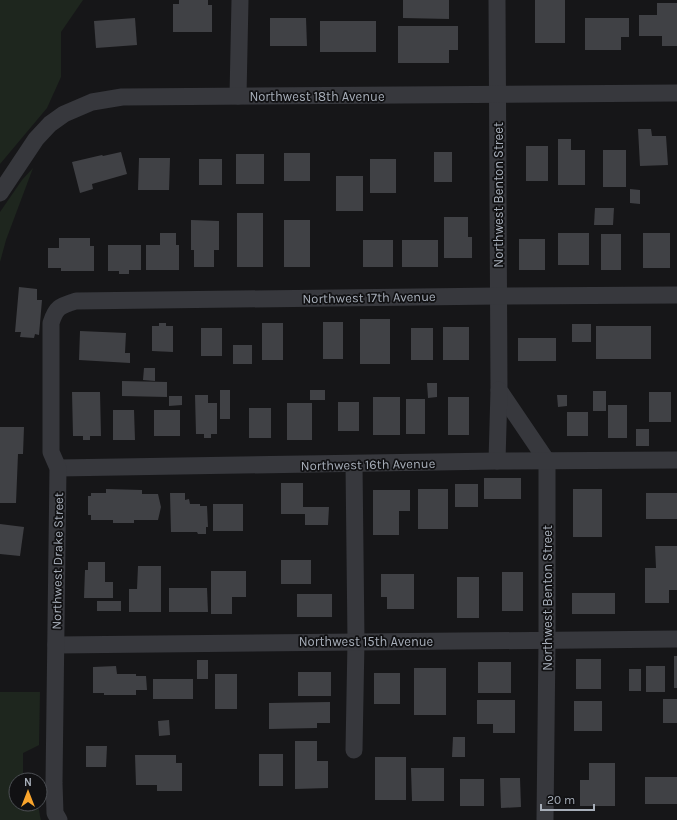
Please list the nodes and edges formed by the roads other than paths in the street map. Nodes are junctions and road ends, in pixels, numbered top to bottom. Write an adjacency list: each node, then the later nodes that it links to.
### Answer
1 (240, 0): 5 (street)
2 (497, 0): 4 (street, Northwest Benton Street)
3 (677, 93): 4 (street, Northwest 18th Avenue)
4 (498, 94): 5 (street, Northwest 18th Avenue); 8 (street, Northwest Benton Street)
5 (238, 96): 6 (street, Northwest 18th Avenue)
6 (0, 194)
7 (677, 295): 8 (street, Northwest 17th Avenue)
8 (498, 296): 9 (street, Northwest 17th Avenue); 10 (street, Northwest Benton Street)
9 (61, 305): 15 (street, Northwest Drake Street)
10 (499, 390): 11 (street); 13 (street, Northwest Benton Street)
11 (547, 460): 12 (street, Northwest 16th Avenue); 13 (street, Northwest 16th Avenue); 18 (street, Northwest Benton Street)
12 (677, 460)
13 (497, 461): 14 (street, Northwest 16th Avenue)
14 (354, 464): 15 (street, Northwest 16th Avenue); 17 (street)
15 (58, 468): 19 (street, Northwest Drake Street)
16 (677, 639): 18 (street, Northwest 15th Avenue)
17 (356, 641): 18 (street, Northwest 15th Avenue); 19 (street, Northwest 15th Avenue); 20 (street)
18 (547, 641): 22 (street, Northwest Benton Street)
19 (56, 645): 21 (street, Northwest Drake Street)
20 (354, 750)
21 (59, 820)
22 (546, 820)

